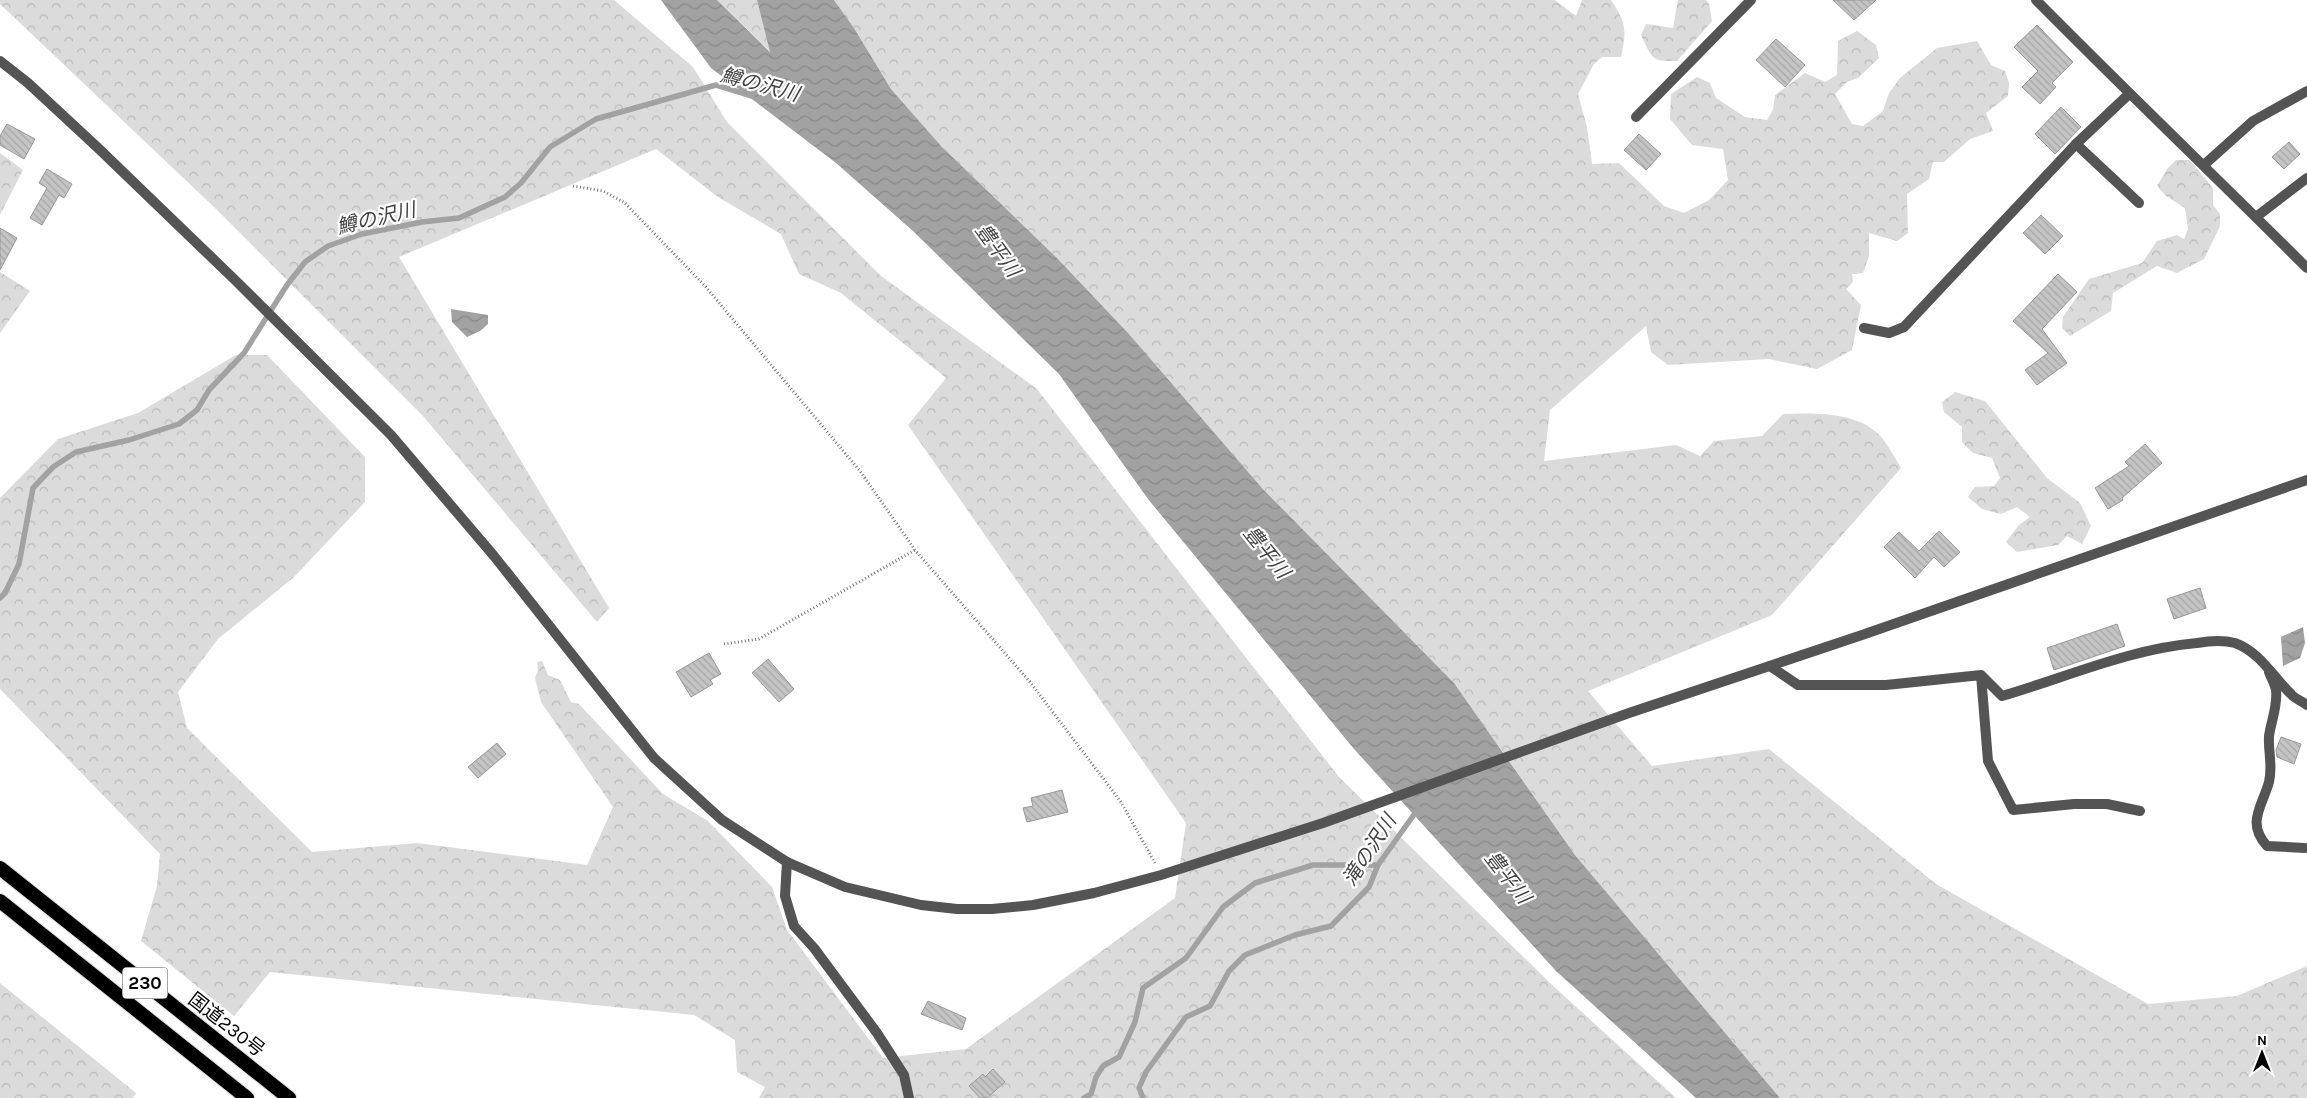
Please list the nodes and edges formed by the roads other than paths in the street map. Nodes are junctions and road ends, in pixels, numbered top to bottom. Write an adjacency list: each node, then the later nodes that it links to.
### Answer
1 (1752, 0): 6 (street)
2 (2036, 0): 5 (street)
3 (0, 61): 21 (street)
4 (2307, 91): 8 (street)
5 (2130, 94): 7 (street); 8 (street)
6 (1636, 117)
7 (2076, 144): 10 (street); 13 (street)
8 (2204, 164): 11 (street)
9 (2307, 178): 11 (street)
10 (2139, 203)
11 (2256, 217): 12 (street)
12 (2307, 268)
13 (1864, 328)
14 (2307, 480): 15 (street)
15 (1770, 666): 17 (street); 21 (street)
16 (2267, 666): 17 (street); 18 (street); 20 (street)
17 (1981, 675): 19 (street)
18 (2307, 705)
19 (2140, 811)
20 (2305, 848)
21 (788, 862): 26 (street)
22 (0, 868): 25 (highway, 国道230号 / 230)
23 (0, 901): 24 (highway, 230)
24 (247, 1098)
25 (289, 1098)
26 (909, 1098)

